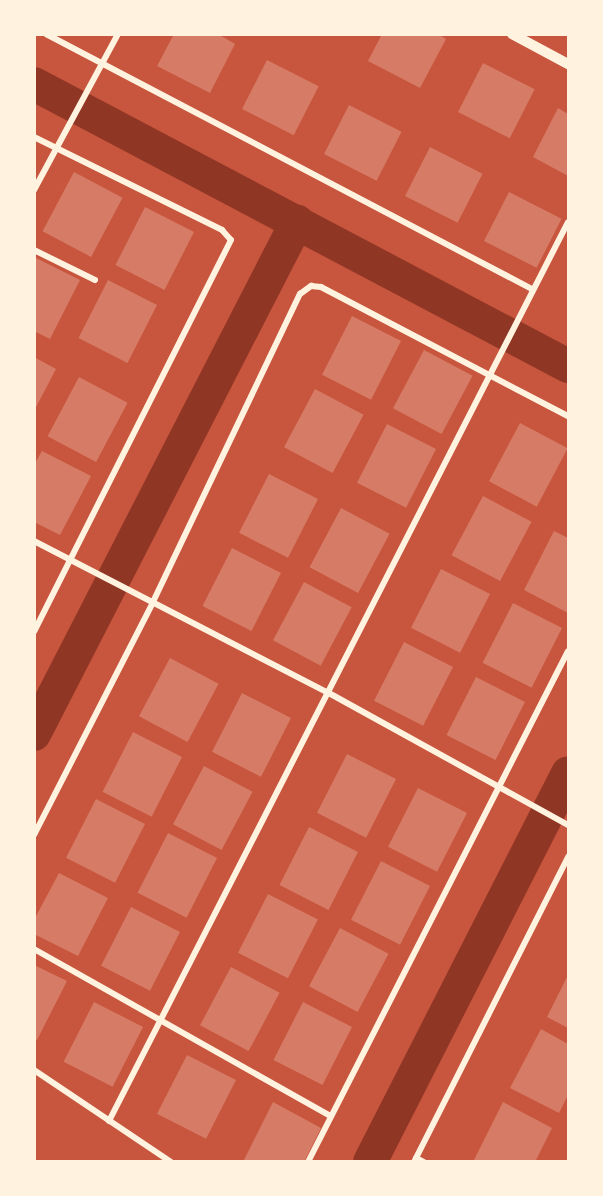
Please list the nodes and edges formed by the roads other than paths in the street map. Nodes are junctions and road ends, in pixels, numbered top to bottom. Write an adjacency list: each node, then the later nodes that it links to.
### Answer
1 (46, 34): 4 (street)
2 (118, 34): 4 (street)
3 (512, 34): 5 (street)
4 (103, 63): 7 (street); 12 (street)
5 (568, 64)
6 (34, 137): 7 (street)
7 (56, 149): 8 (street); 16 (street)
8 (34, 190)
9 (568, 222): 12 (street)
10 (34, 250): 11 (street)
11 (95, 280)
12 (532, 289): 13 (street)
13 (490, 376): 14 (street); 17 (street); 20 (street)
14 (568, 416)
15 (34, 541): 16 (street)
16 (69, 560): 17 (street); 18 (street)
17 (152, 604): 20 (street); 23 (street)
18 (34, 631)
19 (568, 651): 21 (street)
20 (327, 692): 21 (street); 26 (street)
21 (500, 790): 22 (street); 28 (street)
22 (568, 825)
23 (34, 835)
24 (568, 857): 30 (street)
25 (34, 949): 26 (street)
26 (159, 1018): 28 (street); 29 (street)
27 (34, 1070): 29 (street)
28 (329, 1115): 32 (street)
29 (110, 1121): 31 (street)
30 (415, 1160): 33 (street)
31 (171, 1161)
32 (308, 1161)
33 (424, 1161)

